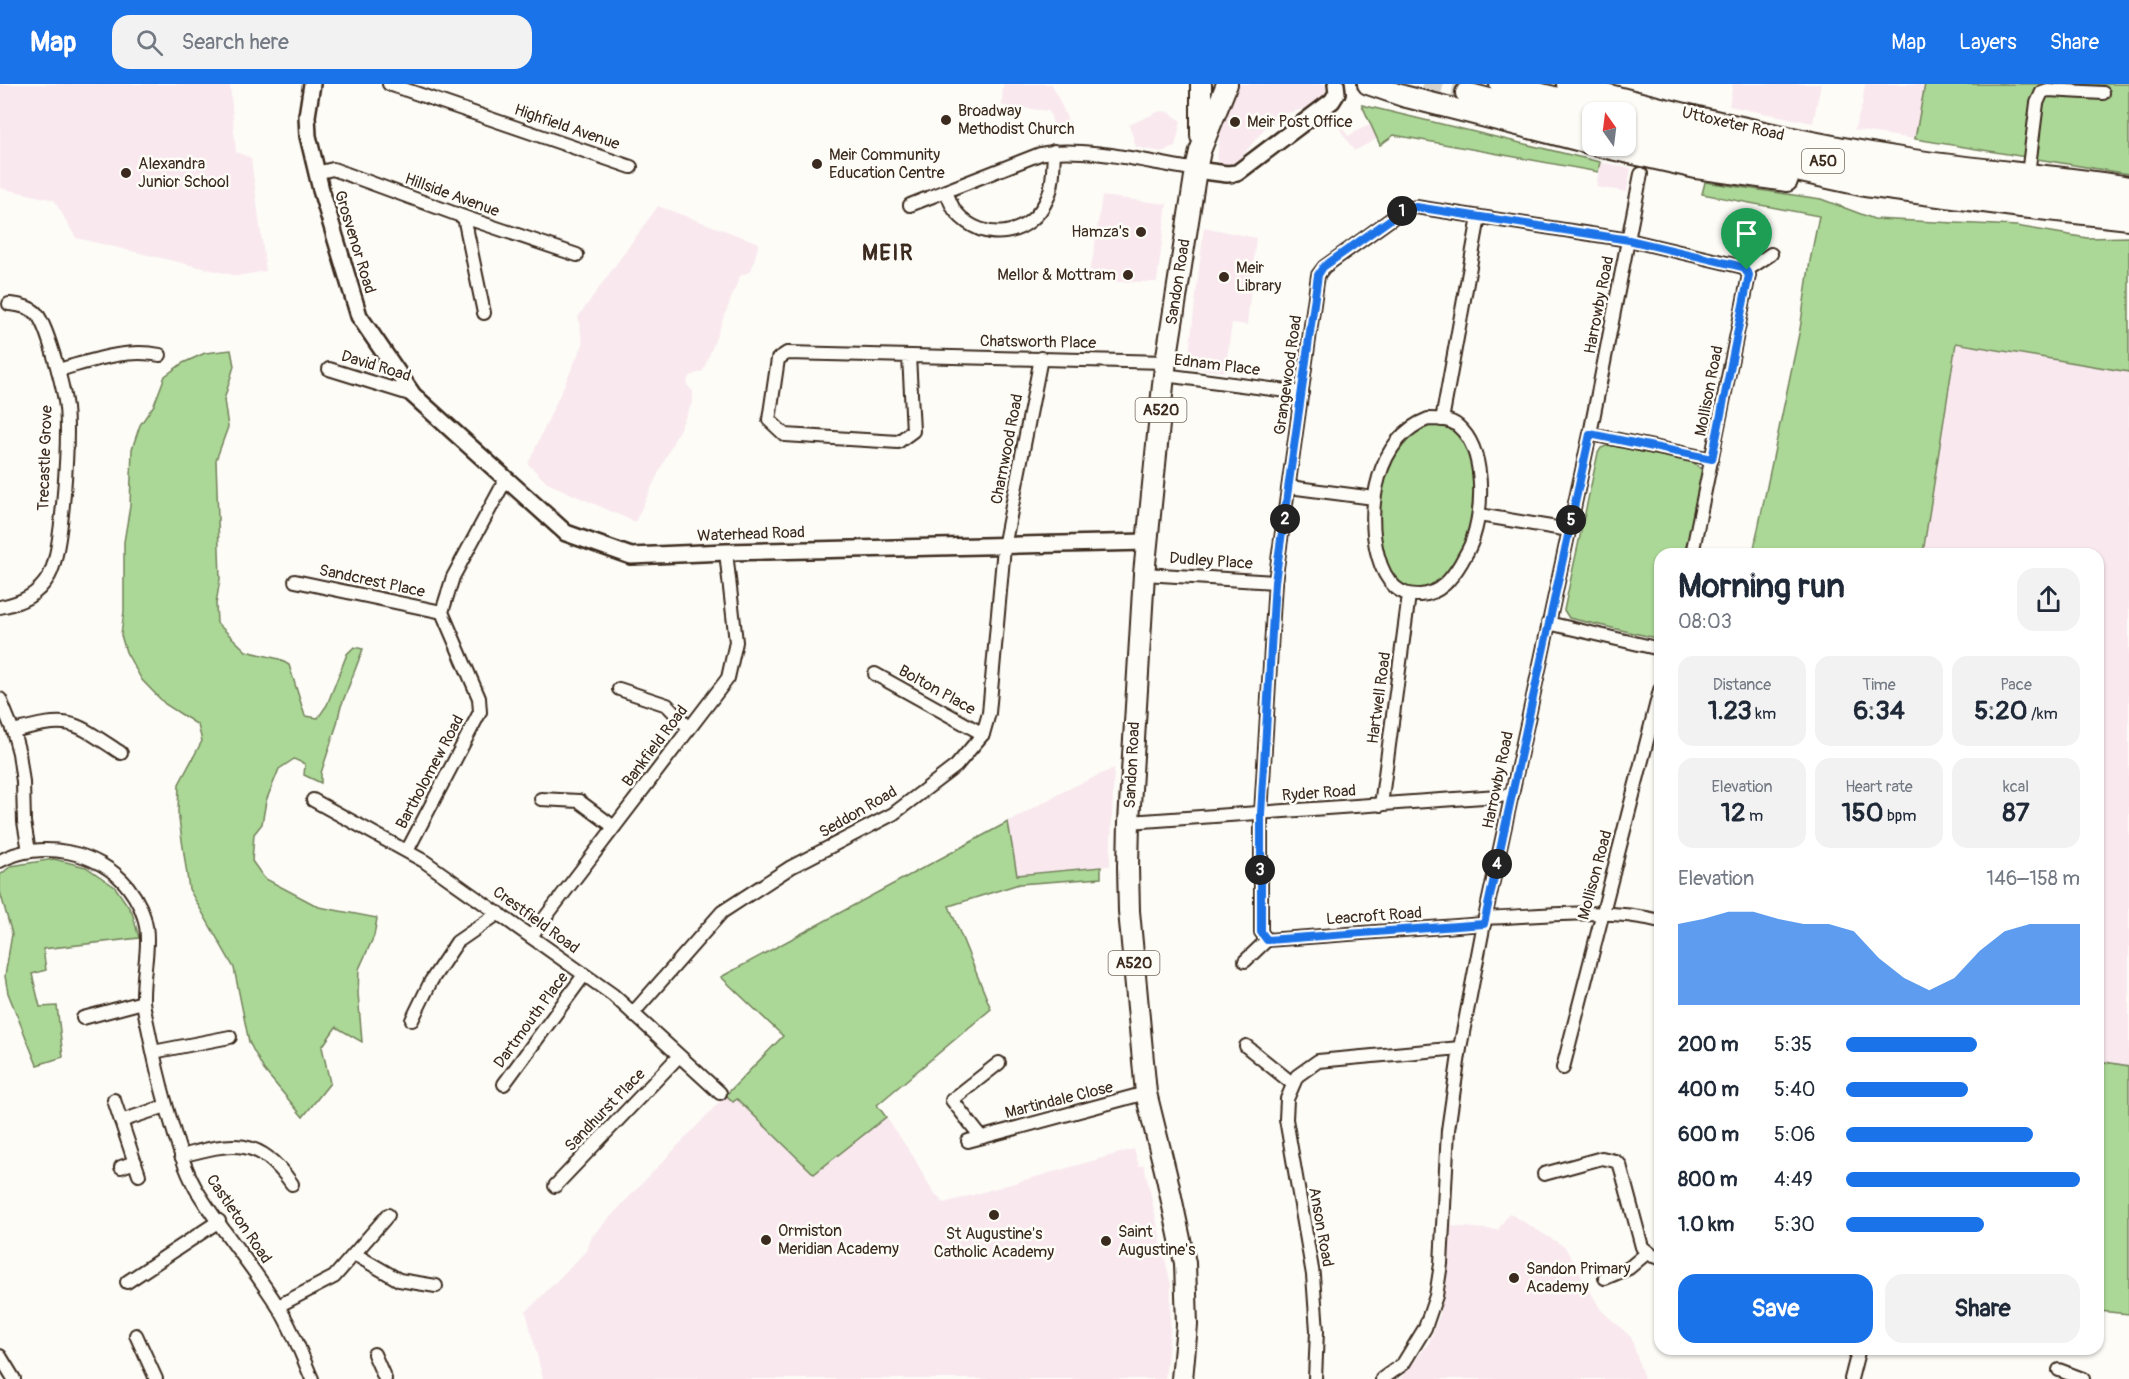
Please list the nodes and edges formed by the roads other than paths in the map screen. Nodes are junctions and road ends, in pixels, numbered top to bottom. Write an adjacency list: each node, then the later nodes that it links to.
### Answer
1 (312, 84): 20 (street, Grosvenor Road)
2 (389, 84): 19 (street, Highfield Avenue)
3 (1202, 84): 18 (highway, Sandon Road / A520)
4 (1227, 84): 18 (highway, Sandon Road / A520)
5 (1336, 84): 18 (street)
6 (1368, 84): 15 (highway)
7 (1500, 84): 11 (highway)
8 (1567, 84): 22 (highway, Uttoxeter Road)
9 (1466, 93): 13 (highway)
10 (2103, 93): 22 (street)
11 (1582, 104)
12 (1636, 118): 26 (highway, A50)
13 (1582, 123)
14 (1636, 136): 23 (highway, A50)
15 (1582, 141)
16 (1054, 151): 18 (street); 25 (street); 25 (street)
17 (1636, 154): 23 (highway)
18 (1198, 160): 40 (highway, Sandon Road / A520)
19 (632, 167)
20 (316, 173): 28 (street, Hillside Avenue); 44 (street, Grosvenor Road)
21 (1641, 174): 31 (street, Harrowby Road)
22 (2036, 175): 24 (highway, Uttoxeter Road)
23 (1865, 186): 30 (highway, A50)
24 (2129, 187)
25 (946, 191): 27 (street)
26 (2129, 202)
27 (910, 205)
28 (464, 217): 33 (street, Hillside Avenue); 36 (street)
29 (1479, 217): 31 (street, Grangewood Road); 43 (street, Grangewood Road); 45 (street)
30 (2129, 219)
31 (1629, 240): 34 (street); 46 (street, Harrowby Road)
32 (1771, 254): 34 (street)
33 (577, 255)
34 (1747, 270): 47 (street, Mollison Road)
35 (9, 304): 42 (street, Trecastle Grove)
36 (484, 313)
37 (160, 355): 42 (street)
38 (909, 356): 38 (street, Chatsworth Place); 39 (street, Chatsworth Place)
39 (1041, 358): 40 (street, Chatsworth Place); 54 (street, Charnwood Road)
40 (1166, 368): 43 (street, Ednam Place); 53 (highway, Sandon Road / A520)
41 (329, 369): 44 (street, David Road)
42 (58, 370): 61 (street, Trecastle Grove)
43 (1302, 393): 49 (street, Grangewood Road)
44 (413, 395): 48 (street, Waterhead Road)
45 (1442, 420): 50 (street); 51 (street)
46 (1590, 434): 47 (street); 52 (street, Harrowby Road)
47 (1712, 459): 55 (street, Mollison Road)
48 (506, 479): 56 (street, Waterhead Road); 62 (street)
49 (1289, 487): 50 (street); 59 (street, Grangewood Road)
50 (1374, 498): 60 (street)
51 (1479, 515): 52 (street); 60 (street)
52 (1569, 530): 63 (street, Harrowby Road)
53 (1147, 543): 54 (street, Waterhead Road); 57 (highway, Sandon Road / A520)
54 (1004, 547): 56 (street, Waterhead Road); 71 (street, Seddon Road)
55 (1693, 548)
56 (726, 552): 69 (street, Bankfield Road)
57 (1144, 574): 59 (street, Dudley Place); 78 (highway, Sandon Road / A520)
58 (296, 581): 62 (street, Sandcrest Place)
59 (1275, 582): 77 (street, Grangewood Road)
60 (1409, 595): 76 (street, Hartwell Road)
61 (0, 607)
62 (442, 612): 81 (street, Bartholomew Road)
63 (1548, 623): 64 (street); 73 (street, Harrowby Road)
64 (1654, 648)
65 (875, 674): 71 (street, Bolton Place)
66 (620, 689): 69 (street)
67 (0, 699): 70 (street)
68 (1654, 713): 84 (street, Mollison Road)
69 (689, 728): 79 (street, Bankfield Road)
70 (13, 731): 72 (street); 80 (street)
71 (983, 734): 92 (street, Seddon Road)
72 (121, 753)
73 (1512, 795): 76 (street, Ryder Road); 86 (street, Harrowby Road)
74 (541, 799): 79 (street)
75 (314, 800): 81 (street, Crestfield Road)
76 (1381, 805): 77 (street, Ryder Road)
77 (1261, 814): 78 (street, Ryder Road); 88 (street)
78 (1129, 822): 105 (highway, Sandon Road / A520)
79 (614, 827): 87 (street, Bankfield Road)
80 (29, 851): 82 (street, Castleton Road); 91 (street, Castleton Road)
81 (407, 851): 83 (street, Crestfield Road)
82 (0, 861)
83 (499, 913): 87 (street, Crestfield Road); 94 (street)
84 (1602, 913): 85 (street, Leacroft Road); 86 (street, Leacroft Road); 101 (street, Mollison Road)
85 (1654, 920)
86 (1485, 921): 88 (street, Leacroft Road); 97 (street, Harrowby Road)
87 (531, 936): 90 (street, Crestfield Road)
88 (1267, 940): 89 (street)
89 (1245, 961)
90 (584, 975): 92 (street, Crestfield Road); 103 (street, Dartmouth Place)
91 (143, 1002): 93 (street); 98 (street, Castleton Road)
92 (633, 1013): 99 (street, Crestfield Road)
93 (83, 1018)
94 (412, 1020)
95 (230, 1037): 98 (street)
96 (1246, 1046): 102 (street)
97 (1460, 1048): 102 (street); 138 (street, Harrowby Road)
98 (153, 1052): 107 (street, Castleton Road)
99 (680, 1056): 104 (street, Crestfield Road); 117 (street, Sandhurst Place)
100 (999, 1063): 109 (street)
101 (1563, 1068)
102 (1293, 1083): 137 (street, Anson Road)
103 (504, 1084)
104 (720, 1093)
105 (1146, 1093): 109 (street, Martindale Close); 136 (highway, Sandon Road / A520)
106 (114, 1100): 108 (street)
107 (166, 1106): 108 (street); 111 (street, Castleton Road)
108 (121, 1121): 112 (street)
109 (981, 1137): 110 (street, Martindale Close)
110 (968, 1141)
111 (181, 1156): 116 (street); 119 (street, Castleton Road)
112 (135, 1162): 113 (street); 115 (street)
113 (121, 1167)
114 (1544, 1174): 120 (street)
115 (139, 1175)
116 (292, 1184)
117 (555, 1186)
118 (388, 1215): 121 (street)
119 (219, 1221): 124 (street); 126 (street, Castleton Road)
120 (1648, 1252): 122 (street); 123 (street)
121 (356, 1255): 125 (street); 126 (street)
122 (1654, 1255)
123 (1605, 1278)
124 (127, 1282)
125 (436, 1286)
126 (278, 1306): 134 (street, Castleton Road)
127 (136, 1335): 133 (street)
128 (374, 1354): 135 (street)
129 (1857, 1355): 139 (street)
130 (0, 1356): 132 (street)
131 (2059, 1370): 140 (street)
132 (14, 1379)
133 (156, 1379)
134 (312, 1379)
135 (385, 1379)
136 (1182, 1379)
137 (1315, 1379)
138 (1382, 1379)
139 (1851, 1379)
140 (2083, 1379)

